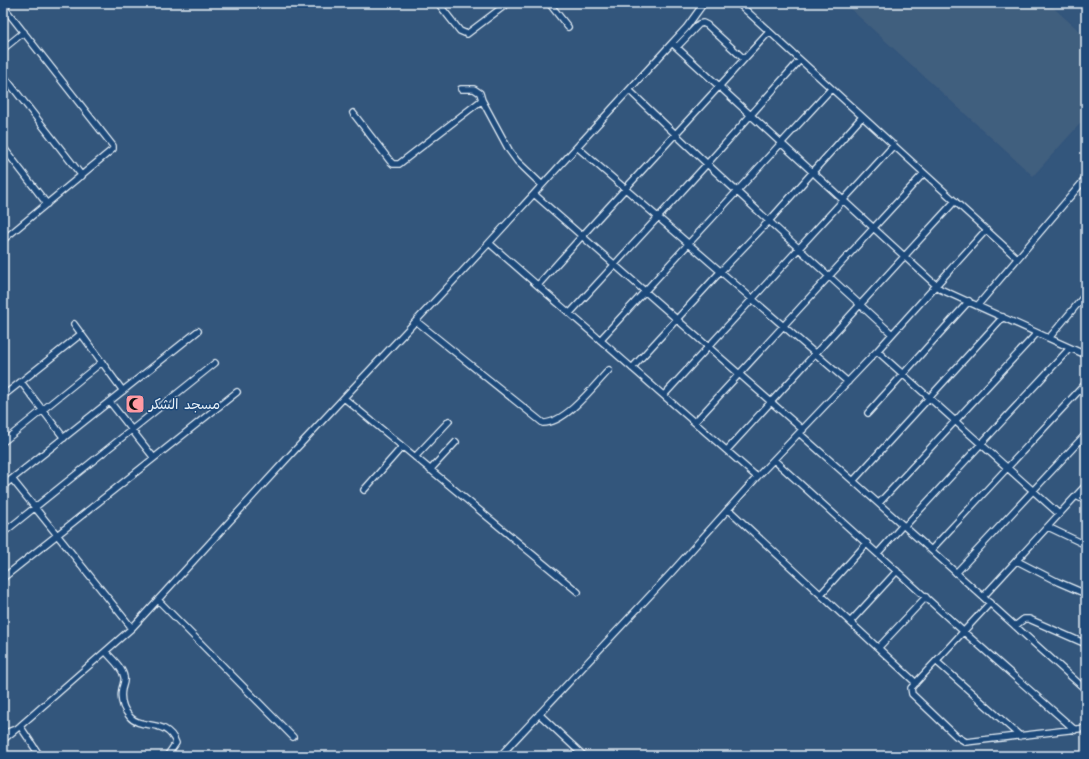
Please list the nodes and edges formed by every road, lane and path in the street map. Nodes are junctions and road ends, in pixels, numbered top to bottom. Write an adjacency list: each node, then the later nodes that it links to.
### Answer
1 (438, 3): 2 (street)
2 (508, 3)
3 (549, 3): 7 (street)
4 (704, 3): 10 (street)
5 (738, 3): 9 (street)
6 (3, 6): 8 (street)
7 (568, 27)
8 (24, 32): 11 (street); 32 (street)
9 (769, 32): 13 (street); 14 (street)
10 (672, 43): 12 (street); 19 (street)
11 (3, 48)
12 (677, 48): 13 (street); 16 (street)
13 (744, 60): 16 (street)
14 (800, 60): 18 (street); 22 (street)
15 (3, 75): 32 (street)
16 (719, 86): 22 (street); 24 (street)
17 (461, 89): 20 (street)
18 (831, 89): 23 (street); 25 (street)
19 (629, 90): 24 (street); 28 (street)
20 (482, 100): 21 (street); 34 (street)
21 (353, 113)
22 (750, 115): 25 (street); 29 (street)
23 (862, 117): 26 (street); 30 (street)
24 (675, 135): 29 (street); 35 (street)
25 (781, 143): 30 (street); 36 (street)
26 (894, 145): 31 (street); 38 (street)
27 (3, 147): 40 (street)
28 (577, 147): 34 (street); 35 (street)
29 (707, 164): 36 (street); 41 (street)
30 (812, 172): 38 (street); 42 (street)
31 (924, 173): 39 (street); 43 (street)
32 (82, 176): 40 (street)
33 (1086, 178): 51 (street)
34 (542, 185): 37 (street)
35 (626, 189): 41 (street); 45 (street)
36 (736, 192): 42 (street); 48 (street)
37 (534, 194): 45 (street); 47 (street)
38 (843, 200): 43 (street); 49 (street)
39 (955, 201): 44 (street); 50 (street)
40 (47, 204): 46 (street)
41 (658, 216): 48 (street); 52 (street)
42 (769, 221): 49 (street); 53 (street)
43 (874, 228): 50 (street); 54 (street)
44 (986, 230): 51 (street); 56 (street)
45 (582, 236): 52 (street); 55 (street)
46 (3, 240)
47 (489, 243): 55 (street); 66 (street)
48 (688, 243): 53 (street); 57 (street)
49 (800, 248): 54 (street); 59 (street)
50 (905, 256): 56 (street); 61 (street)
51 (1017, 258): 62 (street)
52 (614, 264): 57 (street); 63 (street)
53 (721, 271): 59 (street); 65 (street)
54 (829, 276): 61 (street); 68 (street)
55 (538, 285): 63 (street)
56 (936, 285): 60 (street); 72 (street)
57 (644, 291): 65 (street); 74 (street)
58 (1086, 294): 73 (street)
59 (752, 299): 68 (street); 75 (street)
60 (968, 301): 62 (street); 85 (street)
61 (860, 305): 72 (street); 78 (street)
62 (978, 305): 64 (street)
63 (570, 313): 74 (street)
64 (1003, 317): 70 (street); 94 (street)
65 (677, 319): 75 (street); 82 (street)
66 (416, 321): 83 (street); 93 (street)
67 (74, 324): 71 (street)
68 (784, 326): 78 (street); 84 (street)
69 (198, 331): 89 (street)
70 (1037, 333): 73 (street); 100 (street)
71 (81, 334): 80 (street); 86 (street)
72 (892, 334): 77 (street)
73 (1049, 338): 76 (street)
74 (600, 340): 82 (street)
75 (708, 347): 84 (street); 91 (street)
76 (1070, 348): 79 (street); 108 (street)
77 (877, 351): 85 (street); 87 (street)
78 (816, 354): 87 (street); 96 (street)
79 (1086, 355)
80 (102, 362): 89 (street); 97 (street)
81 (215, 364): 102 (street)
82 (632, 368): 91 (street)
83 (609, 370)
84 (739, 374): 96 (street); 101 (street)
85 (903, 374): 94 (street); 98 (street)
86 (21, 382): 92 (street); 97 (street)
87 (848, 382): 103 (street)
88 (1086, 383): 114 (street)
89 (123, 391): 95 (street)
90 (237, 392): 112 (street)
91 (664, 395): 101 (street)
92 (3, 396)
93 (344, 398): 109 (street); 146 (street)
94 (929, 398): 100 (street); 118 (street)
95 (110, 402): 102 (street); 105 (street)
96 (771, 402): 103 (street); 110 (street)
97 (42, 410): 105 (street); 106 (street)
98 (868, 413)
99 (448, 420): 111 (street)
100 (955, 421): 108 (street); 125 (street)
101 (695, 422): 110 (street)
102 (132, 429): 112 (street); 126 (street)
103 (801, 431): 113 (street); 118 (street)
104 (1086, 434): 122 (street)
105 (64, 438): 117 (street)
106 (3, 442)
107 (456, 442): 115 (street)
108 (981, 445): 114 (street); 129 (street)
109 (402, 447): 111 (street); 121 (street)
110 (727, 450): 116 (street)
111 (415, 457): 115 (street)
112 (154, 458): 132 (street)
113 (774, 460): 116 (street); 133 (street)
114 (1006, 468): 122 (street); 135 (street)
115 (430, 470): 141 (street)
116 (757, 477): 127 (street)
117 (12, 480): 119 (street); 126 (street)
118 (854, 480): 125 (street)
119 (4, 484)
120 (1086, 485): 123 (street)
121 (364, 490)
122 (1033, 491): 128 (street); 139 (street)
123 (1076, 496): 124 (street); 128 (street)
124 (1086, 501)
125 (879, 503): 129 (street)
126 (34, 508): 131 (street); 132 (street)
127 (728, 509): 142 (street); 158 (street)
128 (1059, 514): 130 (street)
129 (904, 526): 135 (street); 136 (street)
130 (1048, 527): 134 (street); 137 (street)
131 (3, 532)
132 (56, 536): 140 (street); 150 (street)
133 (867, 543): 136 (street); 142 (street)
134 (1086, 545)
135 (931, 550): 139 (street)
136 (878, 553): 138 (street)
137 (1017, 561): 143 (street); 145 (street)
138 (897, 571): 144 (street); 148 (street)
139 (956, 573): 145 (street)
140 (3, 578)
141 (578, 592)
142 (821, 594): 148 (street)
143 (1086, 594)
144 (926, 597): 151 (street); 153 (street)
145 (983, 597): 147 (street)
146 (158, 600): 150 (street); 164 (street)
147 (990, 603): 149 (street); 151 (street)
148 (851, 621): 153 (street)
149 (1015, 626): 152 (street); 157 (street)
150 (132, 628): 154 (street)
151 (964, 632): 155 (street); 161 (street)
152 (1086, 644)
153 (879, 647): 156 (street)
154 (106, 652): 159 (street); 167 (street)
155 (936, 661): 156 (street); 163 (street)
156 (916, 683): 163 (street)
157 (1086, 690)
158 (540, 714): 168 (street); 169 (street)
159 (20, 726): 162 (street); 165 (street); 166 (street)
160 (1086, 728): 161 (street)
161 (1075, 730): 163 (street)
162 (3, 734)
163 (1020, 736)
164 (293, 737)
165 (3, 740)
166 (40, 756)
167 (167, 756)
168 (500, 756)
169 (584, 756)

